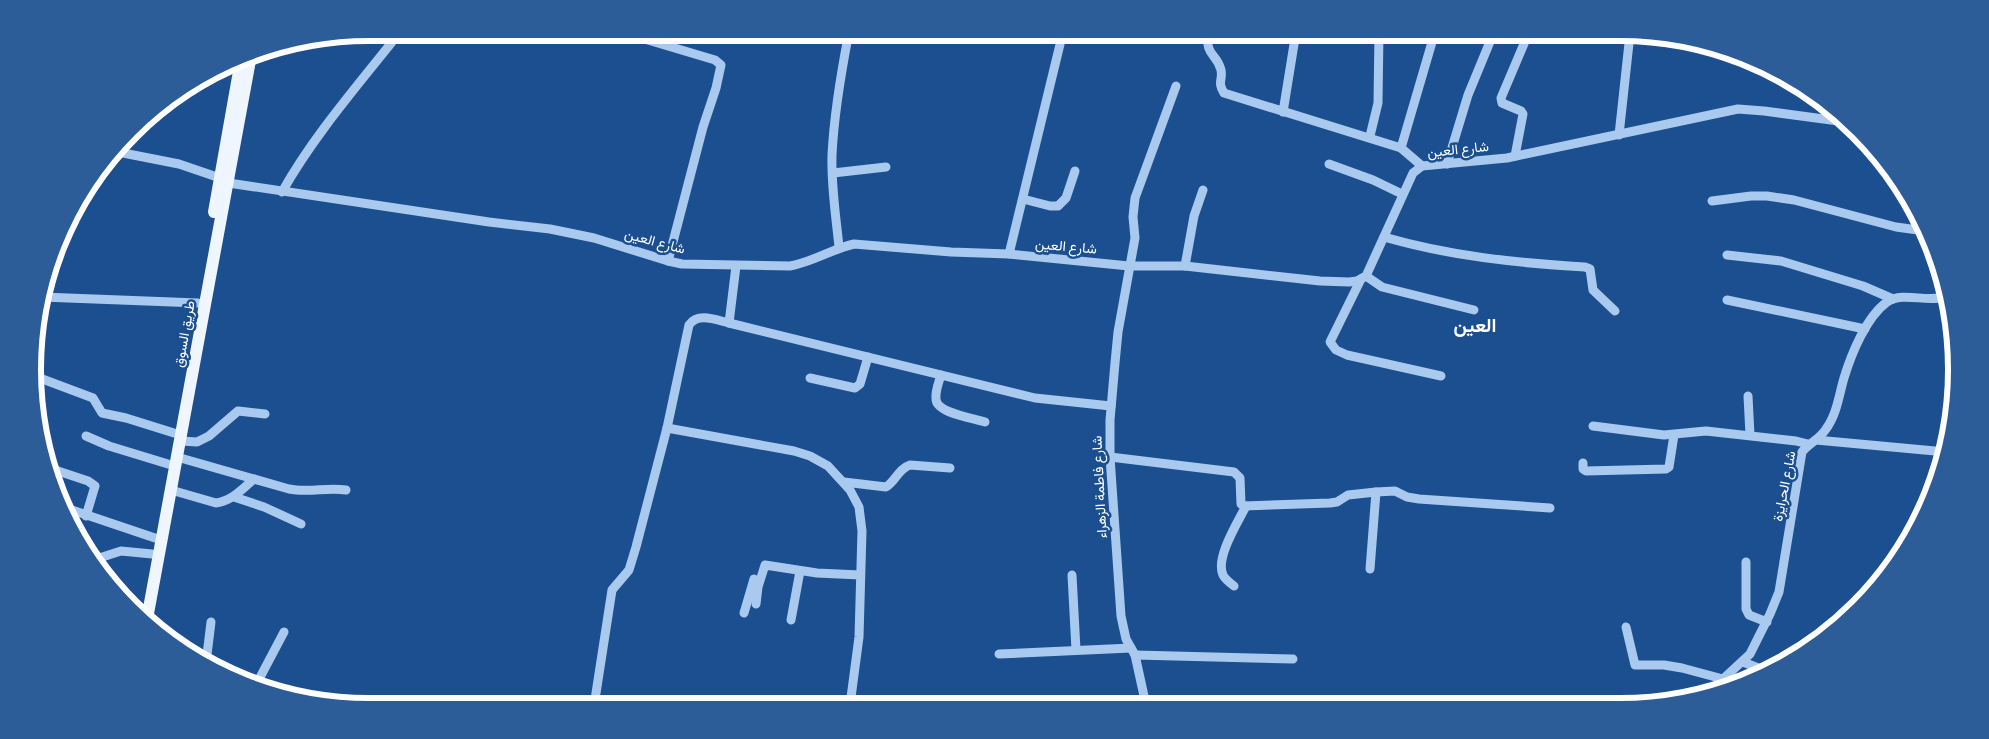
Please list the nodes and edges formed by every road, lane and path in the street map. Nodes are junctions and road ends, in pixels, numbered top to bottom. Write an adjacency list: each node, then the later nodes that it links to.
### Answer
1 (393, 41): 30 (street)
2 (651, 41): 39 (street)
3 (848, 41): 27 (street)
4 (1061, 41): 32 (street)
5 (1208, 41): 15 (street)
6 (1295, 41): 15 (street)
7 (1379, 41): 18 (street)
8 (1432, 41): 19 (street)
9 (1490, 41): 23 (street)
10 (1525, 41): 21 (street)
11 (1628, 41): 17 (street)
12 (249, 64): 28 (main road, طريق السوق)
13 (240, 68): 28 (main road, طريق السوق)
14 (1176, 86): 41 (street, شارع فاطمة الزهراء)
15 (1283, 112): 18 (street)
16 (1831, 119): 17 (street, شارع العين)
17 (1619, 135): 21 (street, شارع العين)
18 (1370, 136): 19 (street)
19 (1401, 148): 24 (street)
20 (123, 153): 28 (street, شارع العين)
21 (1515, 156): 23 (street, شارع العين)
22 (1329, 164): 31 (street)
23 (1448, 164): 24 (street, شارع العين)
24 (1422, 166): 31 (street, شارع العين)
25 (886, 167): 27 (street)
26 (1075, 171): 32 (street)
27 (833, 173): 36 (street)
28 (223, 181): 30 (street, شارع العين); 48 (main road, طريق السوق); 67 (main road, طريق السوق)
29 (1204, 190): 42 (street)
30 (282, 192): 39 (street, شارع العين)
31 (1402, 194): 35 (street, شارع العين)
32 (1023, 199): 37 (street)
33 (1712, 201): 34 (street)
34 (1917, 230)
35 (1384, 237): 43 (street, شارع العين); 50 (street)
36 (839, 247): 37 (street, شارع العين); 40 (street, شارع العين)
37 (1009, 254): 41 (street, شارع العين)
38 (1727, 255): 46 (street)
39 (668, 261): 40 (street, شارع العين)
40 (736, 266): 51 (street)
41 (1130, 266): 42 (street, شارع العين); 59 (street, شارع فاطمة الزهراء)
42 (1185, 266): 43 (street, شارع العين)
43 (1364, 277): 49 (street); 55 (street)
44 (50, 297): 48 (street)
45 (1939, 297): 46 (street)
46 (1893, 299): 52 (street, شارع الحرايزة)
47 (1728, 300): 52 (street)
48 (198, 303): 67 (main road, طريق السوق)
49 (1474, 310)
50 (1615, 311)
51 (729, 323): 53 (street); 63 (street)
52 (1865, 328): 68 (street, شارع الحرايزة)
53 (868, 357): 54 (street); 56 (street)
54 (941, 374): 59 (street); 61 (street)
55 (1441, 376)
56 (810, 378)
57 (41, 379): 67 (street)
58 (1748, 396): 66 (street)
59 (1111, 406): 70 (street, شارع فاطمة الزهراء)
60 (265, 414): 67 (street)
61 (985, 422)
62 (1593, 426): 64 (street)
63 (667, 428): 76 (street); 115 (street)
64 (1674, 435): 66 (street); 72 (street)
65 (86, 436): 71 (street)
66 (1750, 436): 68 (street)
67 (177, 437): 71 (main road, طريق السوق)
68 (1812, 442): 69 (street); 102 (street, شارع الحرايزة)
69 (1938, 451)
70 (1110, 456): 81 (street); 106 (street, شارع فاطمة الزهراء)
71 (173, 460): 75 (street); 77 (main road, طريق السوق); 86 (main road, طريق السوق)
72 (1583, 463)
73 (950, 468): 76 (street)
74 (58, 471): 84 (street)
75 (254, 479): 78 (street); 80 (street)
76 (844, 482): 93 (street)
77 (171, 490): 80 (street); 98 (main road, طريق السوق)
78 (346, 490)
79 (1376, 492): 81 (street); 82 (street); 91 (street)
80 (234, 497): 85 (street)
81 (1246, 506): 95 (street)
82 (1550, 508)
83 (73, 511): 84 (street)
84 (86, 516): 86 (street)
85 (301, 524)
86 (155, 538): 87 (main road, طريق السوق)
87 (152, 554): 88 (street); 97 (main road, طريق السوق)
88 (101, 557)
89 (1746, 562): 102 (street)
90 (765, 565): 92 (street); 96 (street); 99 (street)
91 (1370, 569)
92 (800, 571): 93 (street); 100 (street)
93 (860, 575): 116 (street)
94 (1072, 575): 105 (street)
95 (1234, 586)
96 (756, 604)
97 (142, 606)
98 (149, 613)
99 (744, 613)
100 (791, 620)
101 (211, 622): 108 (street)
102 (1766, 622): 110 (street, شارع الحرايزة)
103 (1626, 627): 114 (street)
104 (284, 632): 112 (street)
105 (1076, 650): 106 (street); 107 (street)
106 (1133, 651): 109 (street); 117 (street, شارع فاطمة الزهراء)
107 (999, 654)
108 (207, 655)
109 (1293, 659)
110 (1743, 662): 111 (street); 113 (street, شارع الحرايزة)
111 (1758, 667)
112 (259, 678)
113 (1725, 680)
114 (1719, 682)
115 (595, 698)
116 (851, 698)
117 (1144, 698)

